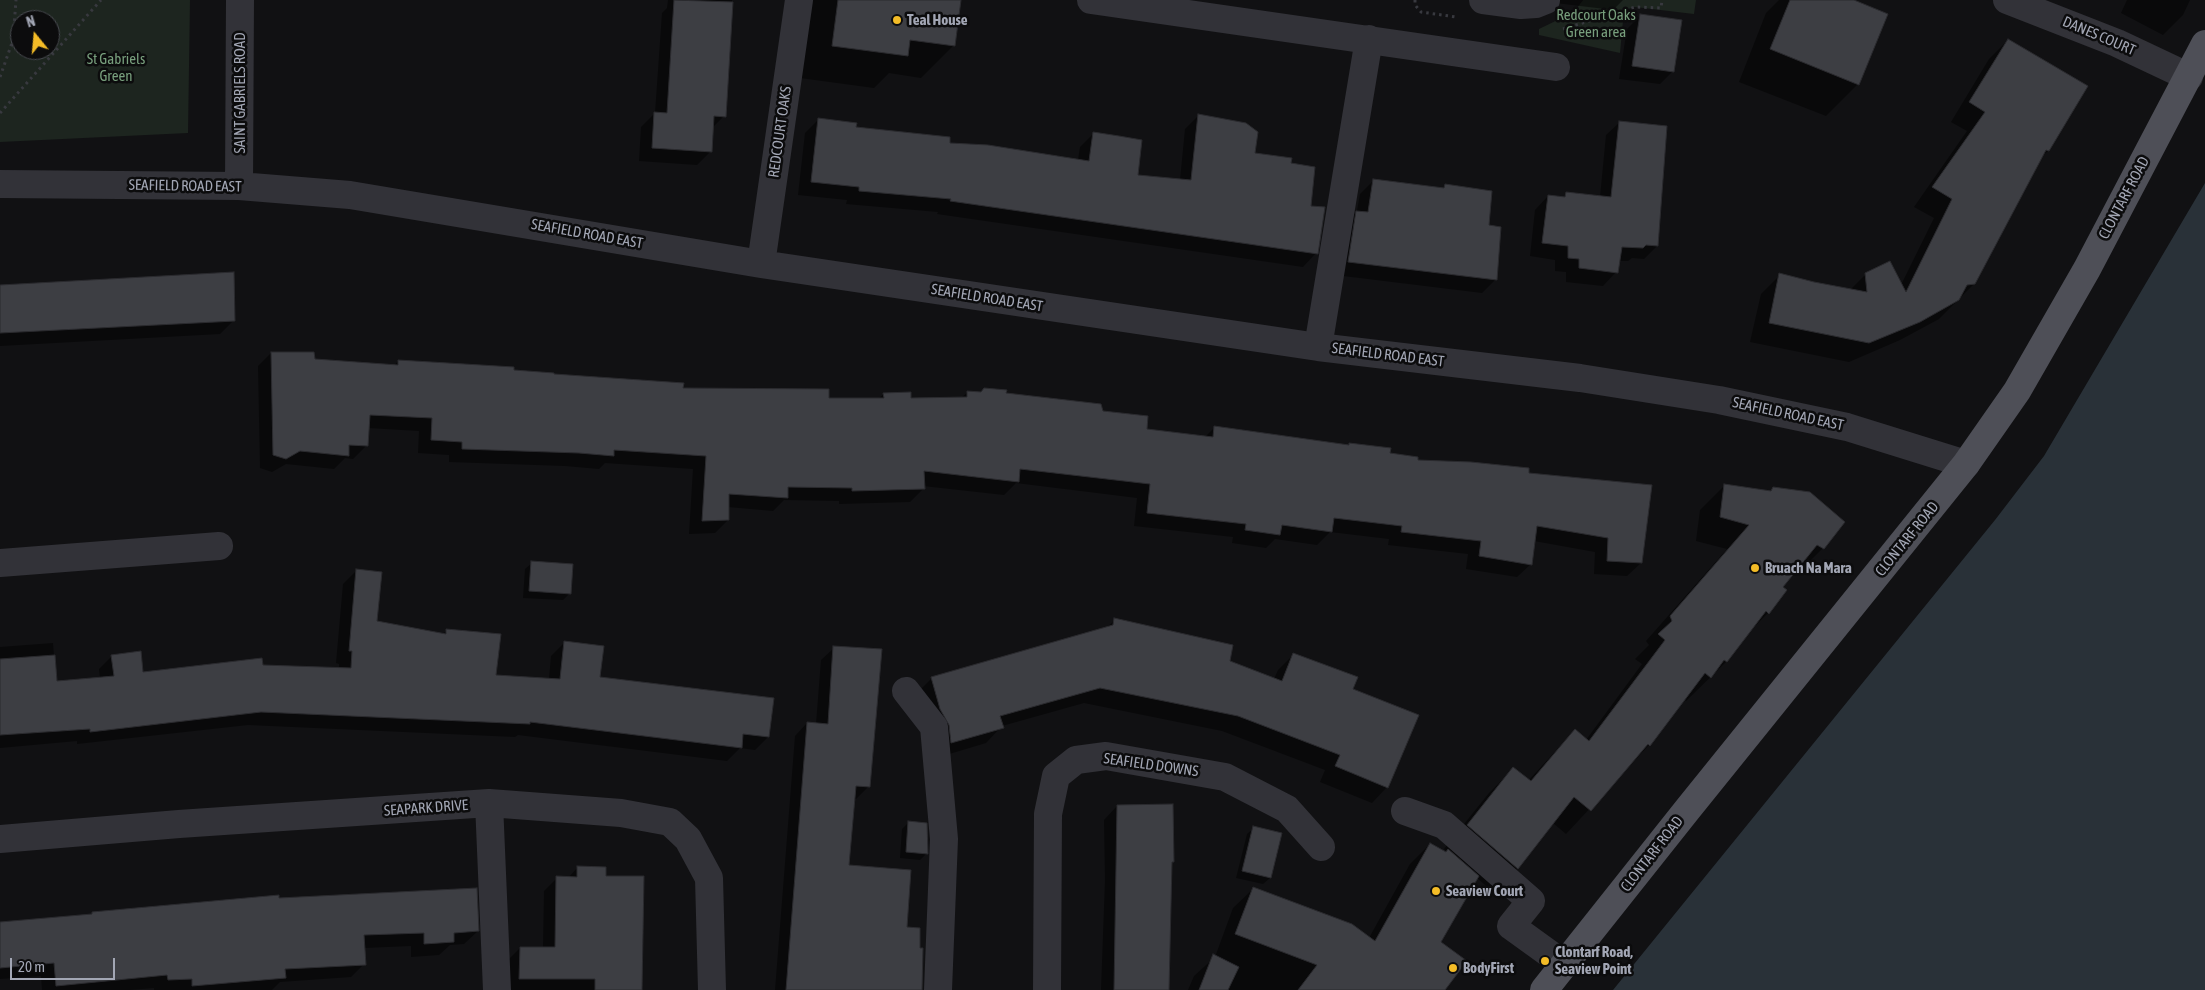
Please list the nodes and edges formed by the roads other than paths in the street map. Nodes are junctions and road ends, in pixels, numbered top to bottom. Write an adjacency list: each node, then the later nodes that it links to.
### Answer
1 (240, 0): 12 (street, SAINT GABRIELS ROAD)
2 (799, 0): 13 (street, REDCOURT OAKS)
3 (1091, 0): 7 (street)
4 (1484, 0): 5 (street)
5 (1546, 0)
6 (2007, 0): 10 (street, DANES COURT)
7 (1369, 39): 9 (street); 14 (street)
8 (2205, 44): 10 (main road, CLONTARF ROAD)
9 (1556, 68)
10 (2189, 76): 15 (main road, CLONTARF ROAD)
11 (0, 184): 12 (street, SEAFIELD ROAD EAST)
12 (238, 186): 13 (street, SEAFIELD ROAD EAST)
13 (761, 264): 14 (street, SEAFIELD ROAD EAST)
14 (1318, 347): 15 (street, SEAFIELD ROAD EAST)
15 (1966, 464): 23 (main road, CLONTARF ROAD)
16 (219, 546): 17 (street)
17 (0, 563)
18 (906, 691): 26 (street)
19 (489, 803): 21 (street, SEAPARK DRIVE); 24 (street); 25 (street, SEAPARK DRIVE)
20 (1405, 810): 23 (street)
21 (0, 839)
22 (1321, 847): 27 (street, SEAFIELD DOWNS)
23 (1566, 965): 28 (main road, CLONTARF ROAD)
24 (497, 990)
25 (712, 990)
26 (938, 990)
27 (1047, 990)
28 (1544, 990)

